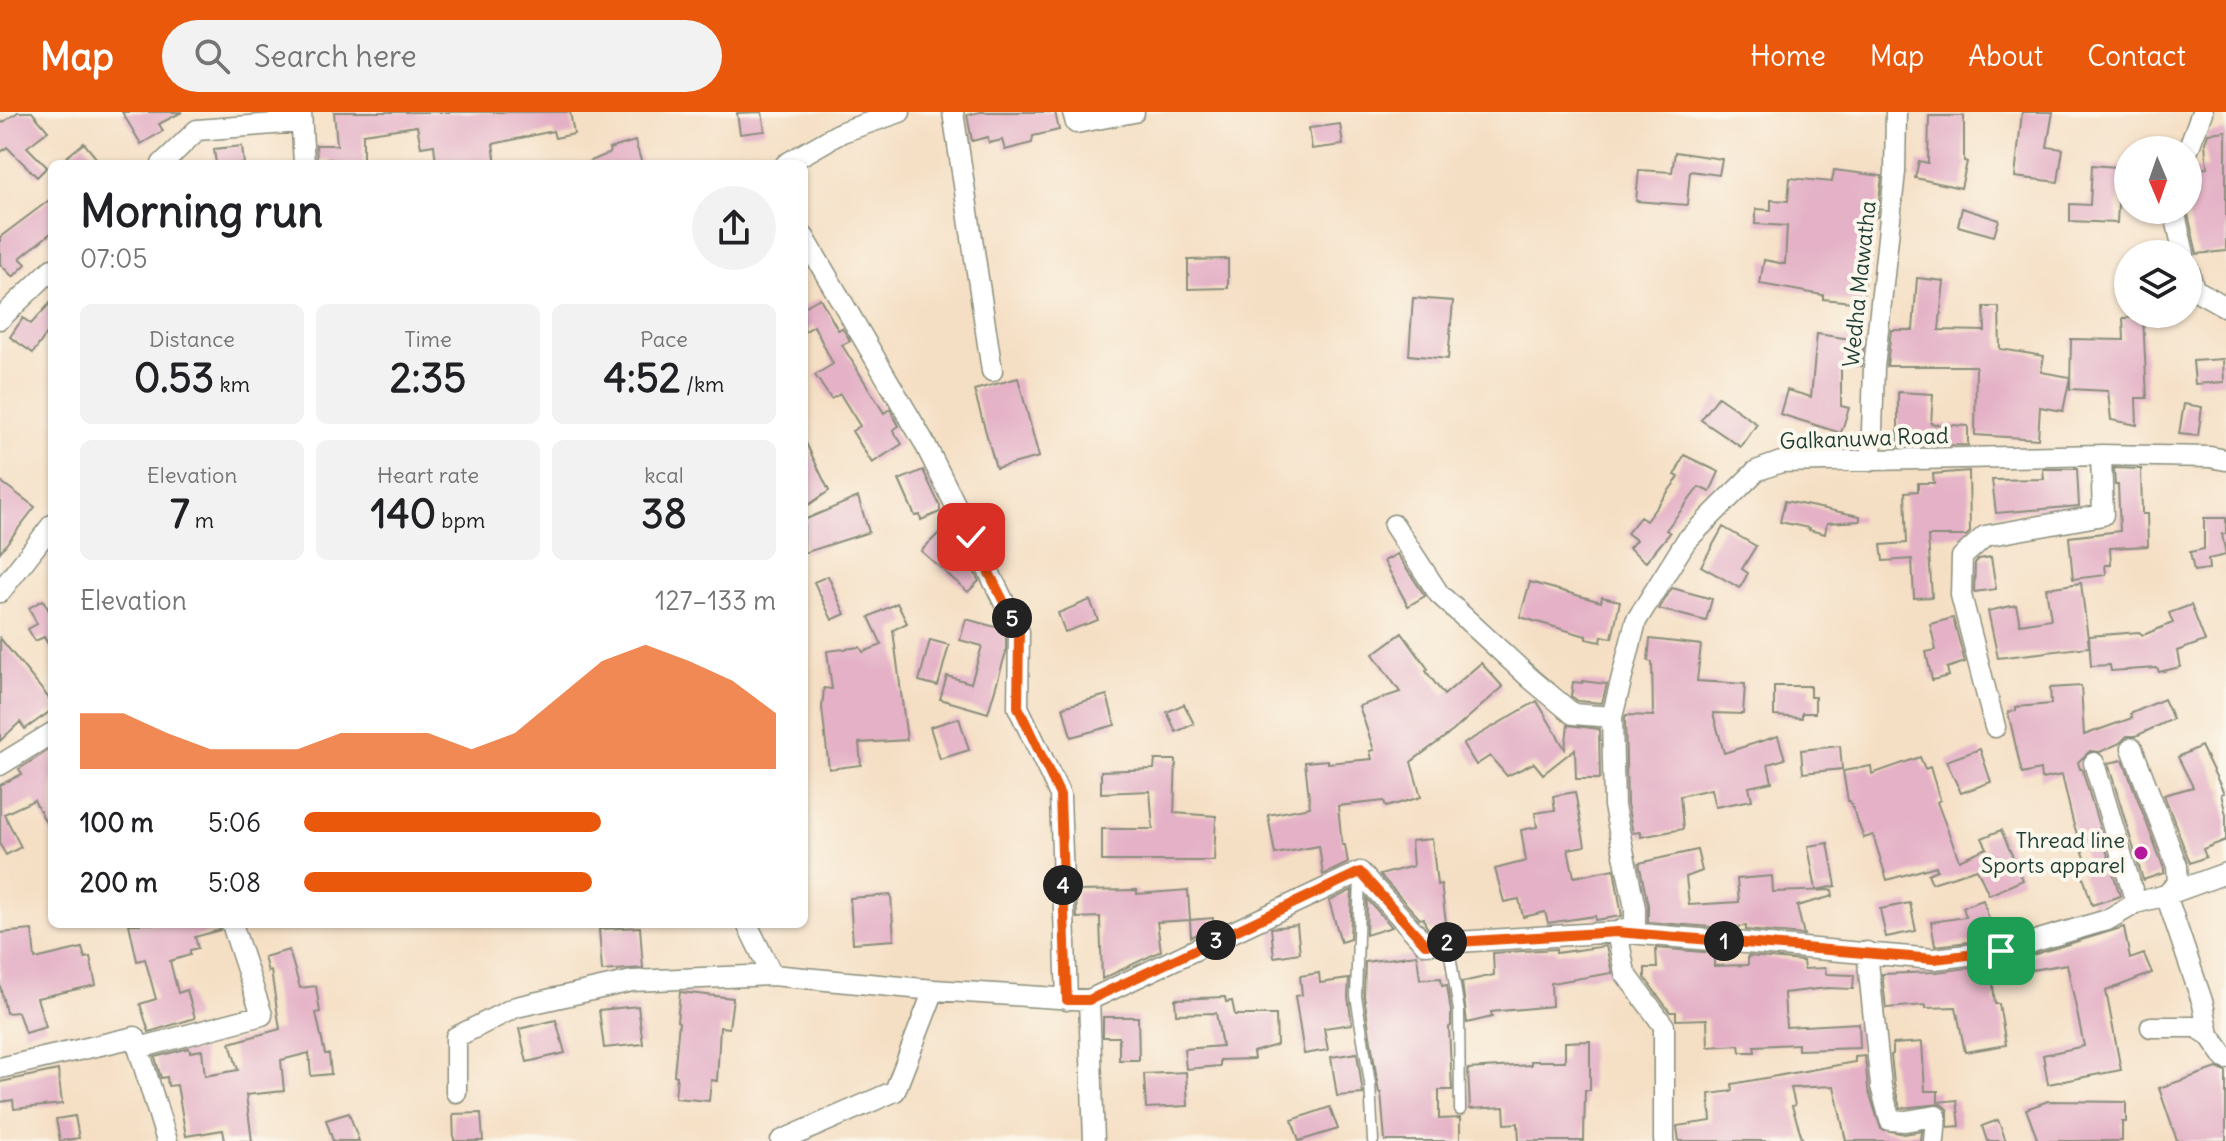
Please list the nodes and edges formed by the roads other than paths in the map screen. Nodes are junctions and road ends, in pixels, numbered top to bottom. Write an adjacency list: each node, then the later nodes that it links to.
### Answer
1 (900, 112): 11 (street)
2 (953, 112): 17 (street)
3 (1073, 112): 4 (street)
4 (1134, 112)
5 (1896, 112): 20 (street, Wedha Mawatha)
6 (2202, 112): 8 (street)
7 (300, 117): 9 (street); 10 (street)
8 (2193, 136)
9 (166, 160)
10 (304, 160)
11 (793, 160)
12 (808, 244): 41 (street)
13 (48, 273): 16 (street)
14 (2202, 294): 15 (street)
15 (2226, 307)
16 (0, 319)
17 (992, 371)
18 (2101, 455): 19 (street, Galkanuwa Road); 20 (street, Galkanuwa Road); 25 (street)
19 (2226, 460)
20 (1871, 461): 24 (street, Galkanuwa Road)
21 (1394, 525): 24 (street)
22 (48, 530): 23 (street)
23 (0, 592)
24 (1612, 717): 36 (street, Galkanuwa Road)
25 (1995, 727)
26 (48, 735): 29 (street)
27 (2132, 748): 32 (street)
28 (2094, 763): 33 (street)
29 (0, 765)
30 (1360, 872): 37 (street); 42 (street); 53 (lane)
31 (2226, 873): 32 (street)
32 (2166, 895): 33 (street); 44 (street)
33 (2136, 903): 38 (street)
34 (233, 928): 45 (street)
35 (749, 928): 39 (street)
36 (1617, 932): 37 (street); 38 (street); 54 (street)
37 (1448, 942): 49 (lane)
38 (1867, 952): 55 (street)
39 (772, 975): 40 (street); 48 (street)
40 (934, 990): 41 (street); 51 (street)
41 (1067, 1000): 42 (street)
42 (1089, 1000): 52 (street)
43 (2151, 1027): 44 (street)
44 (2209, 1035): 46 (street)
45 (139, 1048): 47 (street); 50 (street)
46 (2226, 1059)
47 (0, 1068)
48 (456, 1092)
49 (1460, 1110)
50 (167, 1141)
51 (781, 1141)
52 (1094, 1141)
53 (1373, 1141)
54 (1664, 1141)
55 (1934, 1141)

